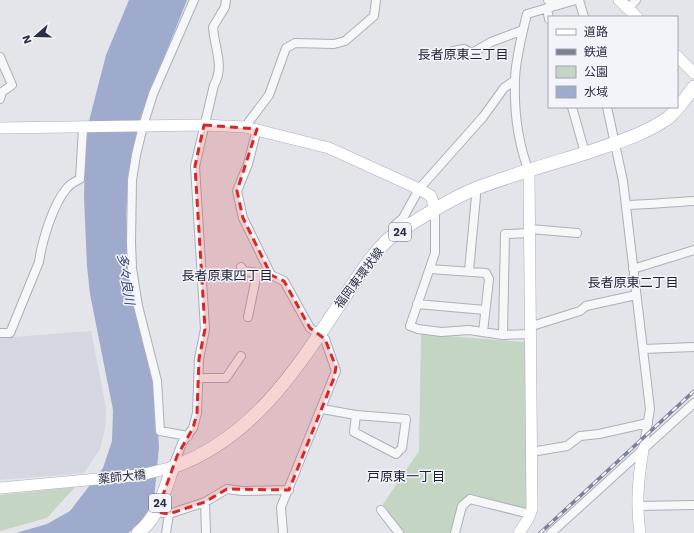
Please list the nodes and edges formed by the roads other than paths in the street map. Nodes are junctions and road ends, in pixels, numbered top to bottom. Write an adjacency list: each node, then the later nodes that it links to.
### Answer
1 (194, 0): 26 (street)
2 (226, 0): 25 (street)
3 (376, 0): 27 (street)
4 (576, 0): 8 (street)
5 (579, 0): 11 (street)
6 (619, 0): 9 (street)
7 (636, 0): 9 (street)
8 (547, 4): 10 (street); 13 (street)
9 (628, 9): 12 (street)
10 (549, 16)
11 (584, 16)
12 (636, 16)
13 (523, 30): 14 (street); 18 (street)
14 (453, 51)
15 (0, 57): 20 (street)
16 (678, 57): 17 (street)
17 (694, 73)
18 (515, 80): 33 (street); 34 (street)
19 (694, 87): 21 (main road, 福岡東環状線 / 24)
20 (0, 99)
21 (678, 106)
22 (572, 108): 32 (street)
23 (607, 108): 31 (street)
24 (677, 108): 31 (main road, 福岡東環状線 / 24)
25 (204, 125): 26 (street); 27 (street); 61 (street)
26 (143, 126): 29 (street); 66 (street)
27 (245, 127): 30 (street)
28 (0, 128): 29 (street)
29 (82, 128): 55 (street)
30 (257, 129): 34 (street); 48 (street)
31 (615, 143): 32 (main road, 福岡東環状線 / 24); 37 (street)
32 (585, 153): 33 (main road, 福岡東環状線 / 24)
33 (529, 172): 35 (main road, 福岡東環状線 / 24); 40 (street)
34 (419, 189): 38 (street); 39 (street)
35 (476, 189): 38 (main road, 福岡東環状線 / 24); 46 (street)
36 (694, 201): 37 (street)
37 (626, 205): 45 (street)
38 (436, 209): 44 (street); 56 (main road, 福岡東環状線 / 24)
39 (394, 226)
40 (530, 231): 41 (street); 53 (street); 57 (street)
41 (577, 233)
42 (694, 250): 45 (street)
43 (241, 267): 47 (street)
44 (430, 269): 46 (street); 50 (street)
45 (634, 269): 49 (street)
46 (469, 271): 51 (street)
47 (257, 273): 48 (street); 52 (street)
48 (271, 275): 56 (street)
49 (636, 294): 53 (street); 59 (street)
50 (417, 304): 51 (street); 54 (street)
51 (485, 310): 54 (street)
52 (248, 317)
53 (531, 330): 57 (street); 68 (street)
54 (483, 332): 57 (street)
55 (0, 333)
56 (319, 334): 63 (street); 69 (main road, 福岡東環状線 / 24)
57 (504, 334)
58 (694, 347): 59 (street)
59 (643, 348): 65 (street)
60 (240, 356): 61 (street)
61 (199, 378): 66 (street)
62 (693, 407): 67 (street)
63 (322, 409): 64 (street); 71 (street)
64 (356, 415): 64 (street)
65 (648, 423): 67 (street); 68 (street)
66 (188, 436): 69 (street)
67 (643, 450): 73 (street); 85 (street)
68 (531, 452): 77 (street)
69 (173, 467): 70 (street, 薬師大橋); 76 (main road, 24)
70 (0, 488)
71 (289, 490): 72 (street); 81 (street)
72 (205, 502): 76 (street); 80 (street)
73 (637, 506): 74 (street); 86 (street)
74 (694, 506)
75 (381, 510): 82 (street)
76 (163, 513): 78 (main road, 24); 79 (street)
77 (530, 514): 83 (street); 84 (street)
78 (138, 533)
79 (166, 533)
80 (206, 533)
81 (283, 533)
82 (399, 533)
83 (455, 533)
84 (519, 533)
85 (551, 533)
86 (640, 533)

